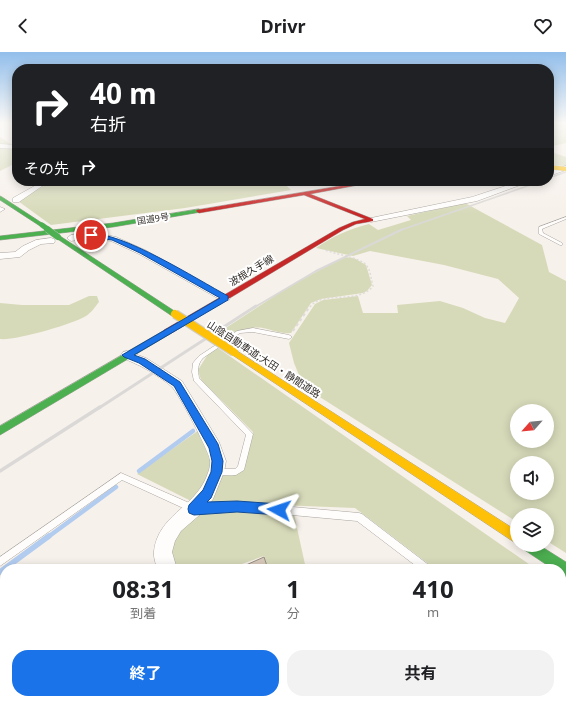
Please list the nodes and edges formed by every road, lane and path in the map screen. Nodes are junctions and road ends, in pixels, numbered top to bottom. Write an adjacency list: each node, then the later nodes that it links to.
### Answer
1 (554, 169): 2 (main road, bridge)
2 (566, 170): 3 (street)
3 (554, 173)
4 (40, 186): 11 (street)
5 (337, 186): 9 (main road, 国道9号)
6 (347, 186): 9 (main road, 国道9号)
7 (513, 186): 13 (street)
8 (0, 193): 11 (main road)
9 (304, 193): 13 (main road); 14 (main road, 国道9号)
10 (0, 198): 11 (main road, 山陰自動車道;大田・静間道路)
11 (15, 203): 16 (main road, 山陰自動車道;大田・静間道路, bridge)
12 (566, 218): 17 (lane)
13 (372, 220): 18 (main road, 波根久手線)
14 (0, 238)
15 (71, 238): 20 (street)
16 (54, 239): 19 (street); 26 (main road, 山陰自動車道;大田・静間道路, bridge)
17 (560, 244)
18 (310, 248): 20 (main road, 波根久手線); 21 (path)
19 (0, 256)
20 (225, 298): 22 (main road, 波根久手線)
21 (289, 337): 24 (lane)
22 (127, 355): 23 (main road, 波根久手線); 24 (street)
23 (0, 430)
24 (216, 472): 25 (street)
25 (194, 509): 28 (lane); 29 (street); 30 (lane)
26 (510, 533)
27 (539, 552): 31 (main road)
28 (0, 562)
29 (165, 564)
30 (420, 564)
31 (557, 564)

